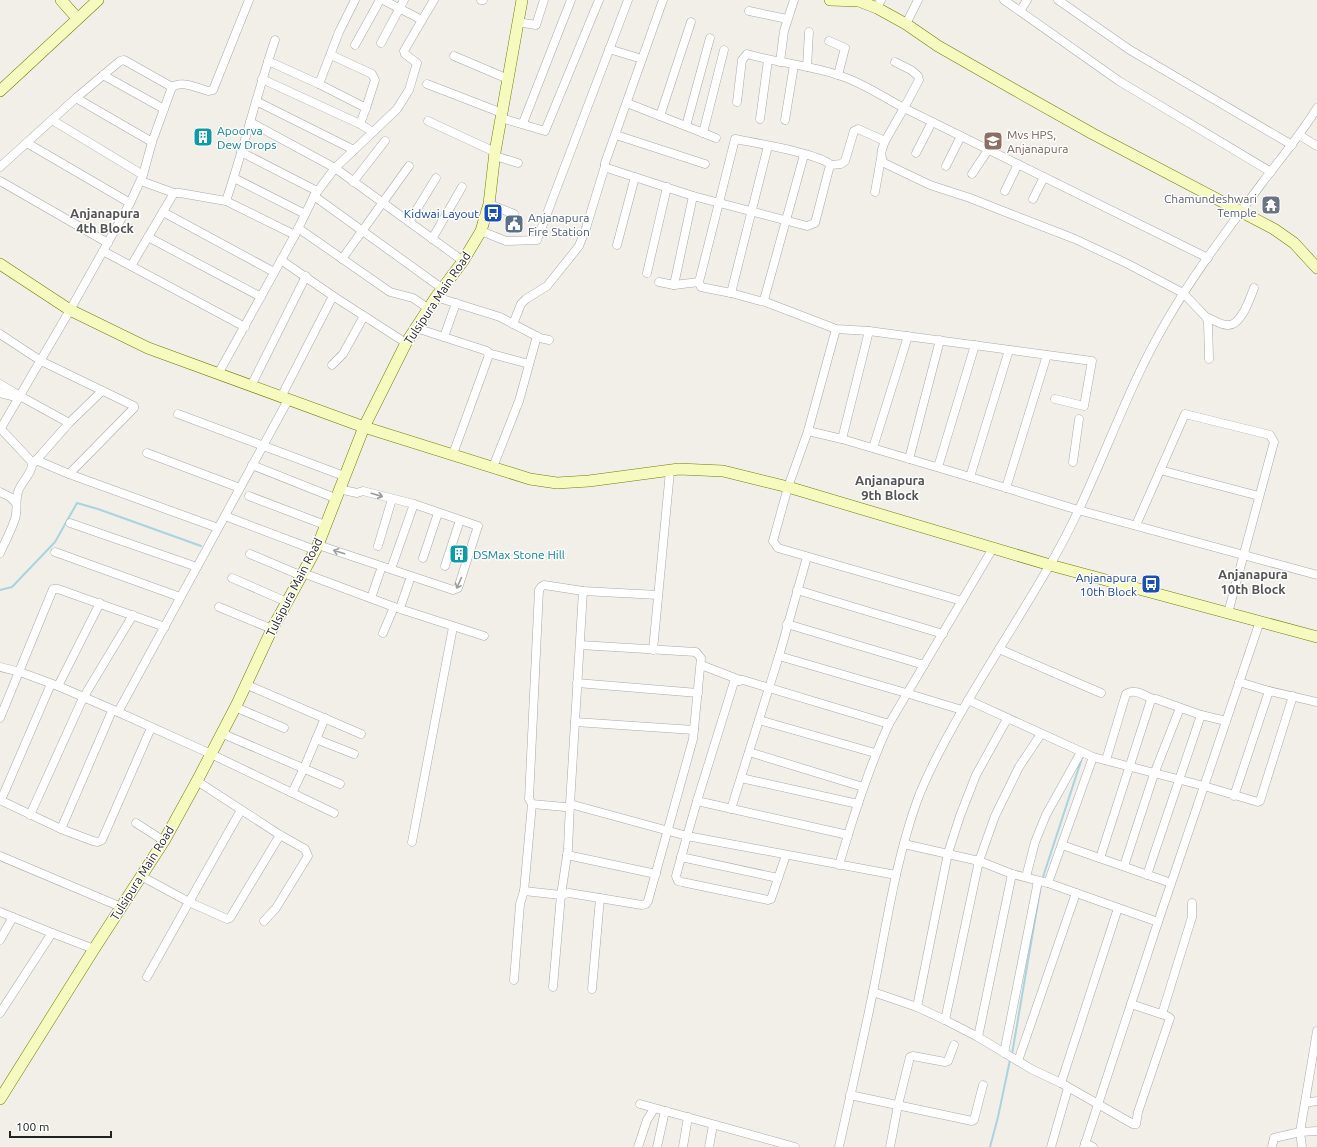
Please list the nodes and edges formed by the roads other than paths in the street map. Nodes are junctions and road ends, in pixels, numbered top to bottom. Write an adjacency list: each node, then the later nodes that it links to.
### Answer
1 (61, 0): 25 (street)
2 (98, 0): 25 (street)
3 (249, 0): 54 (street)
4 (355, 0): 39 (street)
5 (380, 0): 36 (street)
6 (383, 0): 22 (street)
7 (404, 0): 22 (street)
8 (434, 0): 27 (street)
9 (522, 0): 28 (street, Tulsipura Main Road)
10 (544, 0): 28 (street)
11 (571, 0): 73 (street)
12 (599, 0): 73 (street)
13 (628, 0): 37 (street)
14 (663, 0): 41 (street)
15 (794, 0): 26 (street)
16 (830, 0): 21 (street)
17 (918, 0): 30 (street)
18 (1004, 0): 24 (street)
19 (1026, 0): 24 (street)
20 (1058, 0): 85 (street)
21 (879, 4): 30 (street)
22 (400, 8): 27 (street); 35 (street)
23 (749, 11): 26 (street)
24 (1020, 11): 104 (street)
25 (77, 18): 55 (street)
26 (787, 19): 44 (street)
27 (422, 20): 75 (street)
28 (517, 22): 51 (street, Tulsipura Main Road)
29 (691, 22): 65 (street)
30 (906, 24): 128 (street)
31 (809, 32): 47 (street)
32 (710, 38): 74 (street)
33 (275, 40): 43 (street)
34 (829, 41): 49 (street)
35 (381, 43)
36 (356, 46)
37 (609, 49): 41 (street); 134 (street)
38 (724, 50): 76 (street)
39 (331, 55): 52 (street); 60 (street)
40 (454, 56): 51 (street)
41 (642, 59): 59 (street)
42 (768, 60): 44 (street); 58 (street); 66 (street)
43 (268, 61): 50 (street); 52 (street)
44 (780, 62): 46 (street)
45 (895, 62): 61 (street)
46 (794, 65): 47 (street); 68 (street)
47 (807, 67): 49 (street)
48 (103, 75): 54 (street); 56 (street); 63 (street)
49 (838, 75): 61 (street)
50 (262, 79): 57 (street); 72 (street)
51 (508, 79): 64 (street, Tulsipura Main Road)
52 (319, 84): 60 (street)
53 (427, 84): 64 (street)
54 (172, 87): 63 (street)
55 (0, 91)
56 (76, 98): 67 (street); 83 (street)
57 (256, 101): 70 (street); 88 (street)
58 (737, 102)
59 (627, 103): 65 (street); 78 (street)
60 (366, 108): 72 (street)
61 (904, 108): 71 (street); 82 (street)
62 (1317, 108): 77 (street)
63 (164, 109): 83 (street)
64 (502, 116): 73 (street); 92 (street, Tulsipura Main Road)
65 (660, 116): 74 (street)
66 (760, 119)
67 (52, 120): 84 (street); 108 (street)
68 (785, 120)
69 (428, 121): 92 (street)
70 (250, 122): 90 (street); 103 (street)
71 (932, 122): 79 (street); 91 (street)
72 (360, 124): 75 (street)
73 (523, 124)
74 (686, 126): 76 (street)
75 (373, 132): 88 (street)
76 (704, 133): 80 (street)
77 (1299, 135): 85 (street); 87 (street)
78 (616, 136): 96 (street); 100 (street)
79 (961, 136): 89 (street); 101 (street)
80 (716, 138)
81 (385, 141): 112 (street)
82 (885, 141): 94 (street); 98 (street)
83 (152, 142): 108 (street)
84 (27, 143): 102 (street); 122 (street)
85 (1292, 145): 104 (street)
86 (768, 146): 93 (street); 124 (street); 127 (street)
87 (1317, 146)
88 (354, 150): 103 (street)
89 (988, 150): 97 (street); 105 (street)
90 (241, 152): 109 (street); 118 (street)
91 (916, 153)
92 (495, 154): 95 (street); 125 (street, Tulsipura Main Road)
93 (804, 155): 98 (street); 131 (street)
94 (881, 158): 116 (street); 157 (street)
95 (518, 163)
96 (705, 164)
97 (1018, 164): 107 (street); 115 (street)
98 (832, 165): 131 (street)
99 (409, 166): 123 (street)
100 (605, 166): 106 (street); 166 (street)
101 (946, 166)
102 (0, 167)
103 (335, 168): 112 (street); 118 (street)
104 (1271, 172): 128 (street)
105 (972, 174)
106 (636, 177): 114 (street); 139 (street)
107 (1044, 177): 120 (street); 141 (street)
108 (142, 178): 117 (street); 122 (street)
109 (234, 178): 121 (street); 129 (street)
110 (436, 178): 132 (street)
111 (0, 181): 138 (street)
112 (353, 182): 123 (street)
113 (462, 186): 137 (street)
114 (667, 187): 119 (street); 149 (street)
115 (1005, 191)
116 (875, 192)
117 (174, 193): 121 (street); 126 (street)
118 (316, 193): 129 (street); 133 (street)
119 (693, 196): 124 (street); 153 (street)
120 (1033, 199)
121 (226, 201): 135 (street)
122 (130, 203): 138 (street)
123 (382, 203): 132 (street); 133 (street)
124 (719, 203): 127 (street); 152 (street)
125 (489, 204): 130 (street); 134 (street, Tulsipura Main Road)
126 (163, 212): 136 (street); 148 (street)
127 (751, 212): 131 (street); 156 (street)
128 (1241, 212): 141 (street); 147 (street)
129 (304, 214): 135 (street)
130 (514, 214)
131 (786, 220): 160 (street)
132 (409, 222): 137 (street)
133 (361, 231): 142 (street); 155 (street)
134 (481, 231): 144 (street, Tulsipura Main Road)
135 (296, 232): 142 (street); 143 (street)
136 (148, 237): 146 (street); 159 (street)
137 (432, 239): 144 (street)
138 (108, 243): 140 (street)
139 (617, 245)
140 (103, 252): 146 (street); 163 (street)
141 (1208, 258): 157 (street)
142 (342, 259): 162 (street)
143 (281, 260): 148 (street); 150 (street)
144 (463, 261): 155 (street, Tulsipura Main Road)
145 (0, 264): 163 (street)
146 (131, 266): 167 (street)
147 (1317, 268)
148 (274, 272): 159 (street)
149 (647, 273)
150 (306, 276): 158 (street); 188 (street)
151 (659, 282): 153 (street)
152 (699, 282): 153 (street); 156 (street)
153 (674, 285)
154 (1254, 288): 165 (street)
155 (440, 293): 161 (street); 162 (street, Tulsipura Main Road)
156 (731, 293): 160 (street)
157 (1183, 293): 165 (street); 226 (street)
158 (334, 296): 164 (street); 192 (street)
159 (261, 297): 167 (street)
160 (763, 301): 169 (street)
161 (456, 303): 166 (street); 174 (street)
162 (429, 309): 168 (street, Tulsipura Main Road)
163 (70, 310): 183 (street); 186 (street)
164 (364, 316): 177 (street); 185 (street)
165 (1206, 317): 182 (street)
166 (513, 324): 172 (street)
167 (245, 327): 186 (street)
168 (416, 328): 174 (street); 177 (street, Tulsipura Main Road)
169 (836, 329): 170 (street); 199 (street)
170 (870, 331): 173 (street); 200 (street)
171 (0, 334): 183 (street)
172 (537, 336): 175 (street); 184 (street)
173 (908, 336): 176 (street); 202 (street)
174 (444, 337): 180 (street)
175 (549, 340)
176 (940, 340): 178 (street); 205 (street)
177 (406, 343): 197 (street, Tulsipura Main Road)
178 (975, 346): 179 (street); 210 (street)
179 (1009, 350): 181 (street); 215 (street)
180 (488, 352): 184 (street); 204 (street)
181 (1047, 355): 193 (street); 218 (street)
182 (1209, 359)
183 (41, 360): 189 (street); 191 (street)
184 (529, 364): 209 (street)
185 (332, 365)
186 (218, 374): 188 (street)
187 (0, 384): 191 (street)
188 (251, 386): 192 (street)
189 (102, 391): 196 (street); 213 (street)
190 (0, 393): 191 (street)
191 (20, 397): 196 (street); 198 (street)
192 (284, 399): 197 (street); 201 (street)
193 (1055, 399)
194 (178, 414): 201 (street)
195 (1079, 419): 207 (street)
196 (69, 423): 206 (street)
197 (364, 427): 204 (street); 214 (street, Tulsipura Main Road)
198 (0, 428): 206 (street)
199 (808, 431): 200 (street); 217 (street)
200 (842, 439): 202 (street)
201 (262, 446): 208 (street); 214 (street)
202 (873, 448): 205 (street)
203 (147, 453): 216 (street)
204 (452, 454): 209 (street)
205 (909, 459): 210 (street)
206 (34, 462): 213 (street); 224 (street)
207 (1073, 462)
208 (252, 465): 216 (street); 220 (street)
209 (493, 467): 212 (street)
210 (938, 467): 215 (street)
211 (1160, 470): 222 (street); 222 (street); 232 (street)
212 (670, 471): 217 (street); 254 (street)
213 (69, 474): 233 (street)
214 (344, 476): 220 (street, Tulsipura Main Road)
215 (970, 477): 218 (street)
216 (240, 488): 228 (street)
217 (788, 488): 236 (street); 241 (street)
218 (1006, 488): 226 (street)
219 (0, 492): 224 (street)
220 (337, 494): 223 (street, one-way to 223); 231 (street, Tulsipura Main Road)
221 (249, 496): 231 (street)
222 (1259, 496): 240 (street)
223 (392, 499): 225 (street); 234 (street)
224 (16, 503): 238 (street)
225 (414, 504): 227 (street); 246 (street)
226 (1078, 510): 232 (street); 243 (street)
227 (438, 513): 229 (street); 242 (street)
228 (225, 516): 233 (street); 235 (street)
229 (460, 520): 244 (street); 246 (street, one-way to 246)
230 (70, 523): 245 (street)
231 (325, 524): 235 (street, Tulsipura Main Road)
232 (1136, 525): 240 (street)
233 (218, 528): 245 (street)
234 (378, 546)
235 (316, 548): 246 (street, one-way to 235); 248 (street, Tulsipura Main Road)
236 (993, 548): 243 (street); 257 (street)
237 (55, 552): 255 (street)
238 (0, 553)
239 (250, 554): 248 (street)
240 (1244, 556): 249 (street); 262 (street)
241 (807, 557): 252 (street); 257 (street)
242 (423, 558)
243 (1050, 565): 262 (street); 274 (street)
244 (445, 566)
245 (197, 567): 255 (street)
246 (391, 570)
247 (380, 572): 256 (street)
248 (303, 575): 256 (street); 258 (street, Tulsipura Main Road)
249 (1317, 575)
250 (232, 578): 258 (street)
251 (409, 582): 261 (street)
252 (798, 590): 265 (street); 270 (street)
253 (583, 591): 254 (street); 273 (street); 335 (street)
254 (658, 595): 275 (street)
255 (180, 597): 266 (street)
256 (371, 598): 261 (street)
257 (962, 601): 270 (street)
258 (287, 602): 268 (street, Tulsipura Main Road)
259 (100, 603): 263 (street); 280 (street); 285 (street)
260 (219, 607): 268 (street)
261 (397, 607): 267 (street); 269 (street)
262 (1228, 613): 264 (street)
263 (133, 616): 266 (street); 292 (street)
264 (1260, 621): 272 (street); 282 (street)
265 (787, 624): 276 (street); 278 (street)
266 (165, 627): 299 (street)
267 (453, 627): 271 (street); 349 (street)
268 (272, 629): 284 (street, Tulsipura Main Road)
269 (383, 633)
270 (943, 634): 278 (street)
271 (484, 636)
272 (1317, 637)
273 (580, 645): 275 (street); 283 (street)
274 (999, 649): 290 (street); 294 (street)
275 (653, 650): 277 (street)
276 (779, 656): 286 (street); 289 (street)
277 (701, 665): 281 (street); 288 (street)
278 (924, 665): 289 (street)
279 (0, 667): 280 (street)
280 (20, 672): 285 (street); 301 (street)
281 (740, 680): 286 (street); 334 (street)
282 (1239, 682): 287 (street); 305 (street)
283 (577, 683): 288 (street); 306 (street)
284 (245, 684): 296 (street, Tulsipura Main Road); 302 (street)
285 (54, 685): 292 (street); 333 (street)
286 (769, 688): 304 (street); 307 (street)
287 (1269, 691): 291 (street); 332 (street)
288 (698, 692): 310 (street)
289 (906, 693): 298 (street); 307 (street)
290 (1101, 693)
291 (1293, 696): 295 (street); 332 (street)
292 (83, 698): 299 (street); 341 (street)
293 (1153, 699): 297 (street); 321 (street); 322 (street)
294 (968, 700): 298 (street); 303 (street)
295 (1317, 702)
296 (235, 707): 309 (street); 311 (street, Tulsipura Main Road)
297 (1180, 708): 300 (street); 324 (street)
298 (962, 710): 350 (street)
299 (115, 712): 308 (street); 343 (street)
300 (1201, 715): 305 (street); 326 (street)
301 (0, 718)
302 (325, 718): 312 (street); 314 (street)
303 (1008, 719): 313 (street); 352 (street)
304 (759, 720): 315 (street); 317 (street)
305 (1226, 721): 329 (street)
306 (575, 722): 310 (street); 336 (street)
307 (889, 724): 317 (street)
308 (151, 728): 318 (street); 343 (street)
309 (284, 728)
310 (694, 730): 344 (street)
311 (221, 733): 318 (street, Tulsipura Main Road); 323 (street)
312 (361, 734)
313 (1041, 734): 316 (street); 358 (street)
314 (316, 739): 319 (street); 323 (street)
315 (749, 752): 325 (street); 330 (street)
316 (1082, 752): 320 (street); 367 (street)
317 (875, 753): 330 (street)
318 (211, 754): 327 (street, Tulsipura Main Road); 331 (street)
319 (354, 754)
320 (1092, 757): 321 (street); 351 (street)
321 (1106, 760): 322 (street)
322 (1130, 766): 324 (street); 357 (street)
323 (304, 768): 328 (street); 331 (street)
324 (1154, 774): 326 (street); 360 (street)
325 (741, 778): 337 (street); 338 (street)
326 (1179, 780): 329 (street); 363 (street)
327 (197, 781): 339 (street); 348 (street, Tulsipura Main Road)
328 (340, 784)
329 (1204, 786): 332 (street); 370 (street)
330 (863, 787): 337 (street)
331 (292, 793): 340 (street)
332 (1234, 796)
333 (0, 800): 341 (street)
334 (697, 801): 338 (street); 347 (street)
335 (532, 804): 336 (street); 371 (street)
336 (570, 804): 344 (street); 353 (street)
337 (858, 804): 346 (street)
338 (731, 809): 346 (street)
339 (241, 810): 345 (street); 375 (street)
340 (334, 813)
341 (30, 815): 343 (street)
342 (136, 823): 348 (street)
343 (61, 829)
344 (668, 830): 347 (street); 361 (street)
345 (280, 835): 375 (street); 381 (street)
346 (848, 835): 359 (street)
347 (687, 836): 354 (street); 356 (street)
348 (164, 841): 365 (street, Tulsipura Main Road)
349 (412, 842)
350 (904, 844): 352 (street); 364 (street)
351 (1062, 845): 357 (street); 369 (street)
352 (948, 853): 358 (street); 392 (street)
353 (568, 855): 361 (street); 373 (street)
354 (786, 855): 359 (street); 366 (street)
355 (0, 856): 377 (street)
356 (681, 857): 366 (street); 366 (street)
357 (1100, 858): 360 (street)
358 (979, 860): 362 (street); 395 (street)
359 (839, 865): 364 (street)
360 (1124, 866): 363 (street)
361 (656, 874): 374 (street)
362 (1012, 874): 367 (street); 397 (street)
363 (1147, 874): 370 (street)
364 (896, 875): 390 (street)
365 (141, 876): 375 (street); 377 (street, Tulsipura Main Road)
366 (778, 878)
367 (1026, 878): 368 (street)
368 (1038, 881): 369 (street); 400 (street)
369 (1048, 883): 372 (street)
370 (1171, 883): 382 (street)
371 (524, 891): 373 (street); 387 (street)
372 (1076, 893): 378 (street); 401 (street)
373 (561, 895): 374 (street); 388 (street)
374 (600, 898): 389 (street)
375 (189, 902): 386 (street)
376 (1192, 903): 394 (street)
377 (121, 907): 385 (street, Tulsipura Main Road)
378 (1118, 908): 382 (street); 402 (street)
379 (0, 912): 380 (street)
380 (13, 917): 383 (street); 384 (street)
381 (264, 921)
382 (1158, 922): 391 (street)
383 (52, 933): 385 (street); 393 (street)
384 (0, 940)
385 (94, 949): 406 (street, Tulsipura Main Road)
386 (147, 977)
387 (514, 980)
388 (553, 987)
389 (592, 989)
390 (873, 992): 392 (street); 405 (street)
391 (1131, 1004): 394 (street); 410 (street)
392 (917, 1007): 395 (street)
393 (0, 1013)
394 (1162, 1014): 410 (street)
395 (945, 1020): 397 (street)
396 (1317, 1031): 399 (street)
397 (978, 1037): 400 (street)
398 (954, 1045): 411 (street)
399 (1316, 1051): 408 (street)
400 (1004, 1053): 401 (street)
401 (1018, 1061): 402 (street)
402 (1061, 1083): 404 (street)
403 (983, 1084): 411 (street)
404 (1068, 1088): 410 (street); 426 (street)
405 (850, 1095): 411 (street); 424 (street)
406 (0, 1099)
407 (1317, 1101): 408 (street)
408 (1305, 1102): 417 (street)
409 (640, 1104): 412 (street)
410 (1098, 1104): 418 (street)
411 (898, 1105): 425 (street)
412 (654, 1109): 413 (street); 419 (street)
413 (665, 1111): 414 (street); 420 (street)
414 (688, 1117): 415 (street); 421 (street)
415 (713, 1125): 422 (street); 423 (street)
416 (1317, 1131): 417 (street)
417 (1300, 1132): 428 (street); 429 (street)
418 (1084, 1145): 427 (street)
419 (638, 1147)
420 (657, 1147)
421 (683, 1147)
422 (709, 1147)
423 (795, 1147)
424 (839, 1147)
425 (890, 1147)
426 (1051, 1147)
427 (1093, 1147)
428 (1272, 1147)
429 (1302, 1147)

